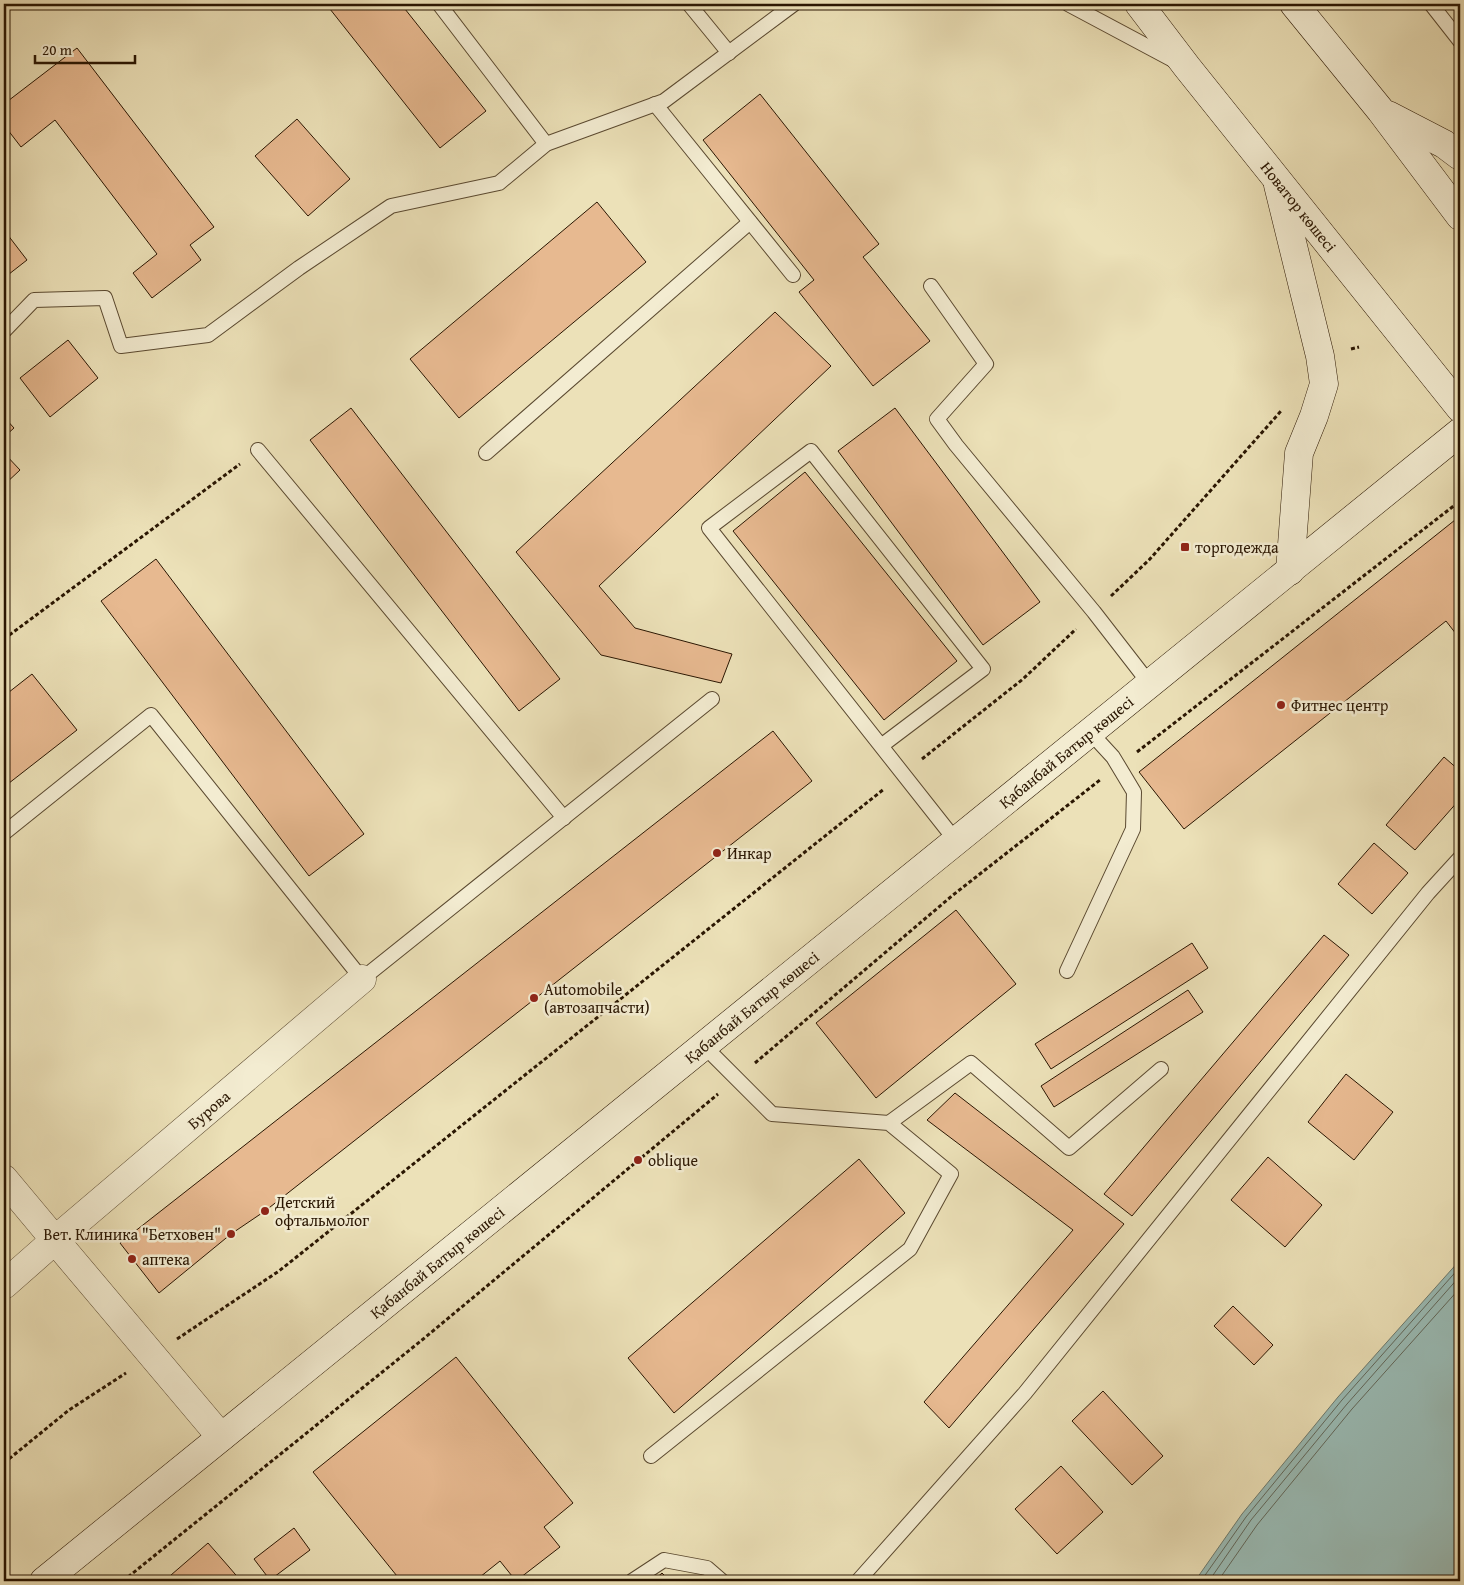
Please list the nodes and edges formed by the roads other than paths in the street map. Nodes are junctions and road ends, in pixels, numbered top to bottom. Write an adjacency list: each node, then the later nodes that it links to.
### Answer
1 (439, 4): 13 (lane)
2 (689, 4): 9 (lane)
3 (794, 4): 9 (lane)
4 (1068, 4): 10 (lane)
5 (1139, 4): 10 (main road, Новатор көшесі)
6 (1294, 4): 12 (main road)
7 (1431, 4): 8 (lane)
8 (1460, 41)
9 (729, 53): 11 (lane)
10 (1187, 67): 15 (main road, Новатор көшесі)
11 (655, 104): 13 (lane); 17 (lane)
12 (1381, 111): 14 (main road); 16 (main road)
13 (546, 144): 20 (lane)
14 (1460, 156)
15 (1276, 177): 21 (main road, Новатор көшесі); 25 (main road)
16 (1460, 216)
17 (750, 222): 18 (lane); 24 (lane)
18 (793, 275)
19 (931, 286): 26 (lane)
20 (4, 332)
21 (1460, 408)
22 (1460, 432): 25 (main road, Қабанбай Батыр көшесі)
23 (258, 450): 30 (lane)
24 (486, 453)
25 (1290, 571): 26 (main road, Қабанбай Батыр көшесі)
26 (1150, 683): 28 (main road, Қабанбай Батыр көшесі)
27 (712, 699): 30 (lane)
28 (1090, 732): 32 (main road, Қабанбай Батыр көшесі); 34 (lane)
29 (881, 746): 29 (lane); 32 (lane)
30 (564, 818): 35 (lane)
31 (4, 833): 35 (lane)
32 (956, 841): 36 (main road, Қабанбай Батыр көшесі)
33 (1460, 858): 47 (lane)
34 (1067, 971)
35 (362, 979): 40 (main road, Бурова)
36 (704, 1046): 38 (lane); 42 (main road, Қабанбай Батыр көшесі)
37 (1161, 1069): 38 (lane)
38 (889, 1124): 43 (lane)
39 (4, 1179): 40 (main road)
40 (55, 1240): 41 (main road, Бурова); 42 (main road)
41 (4, 1284)
42 (220, 1437): 44 (main road, Қабанбай Батыр көшесі)
43 (651, 1456)
44 (44, 1581)
45 (632, 1581): 46 (lane)
46 (722, 1581)
47 (858, 1581)

